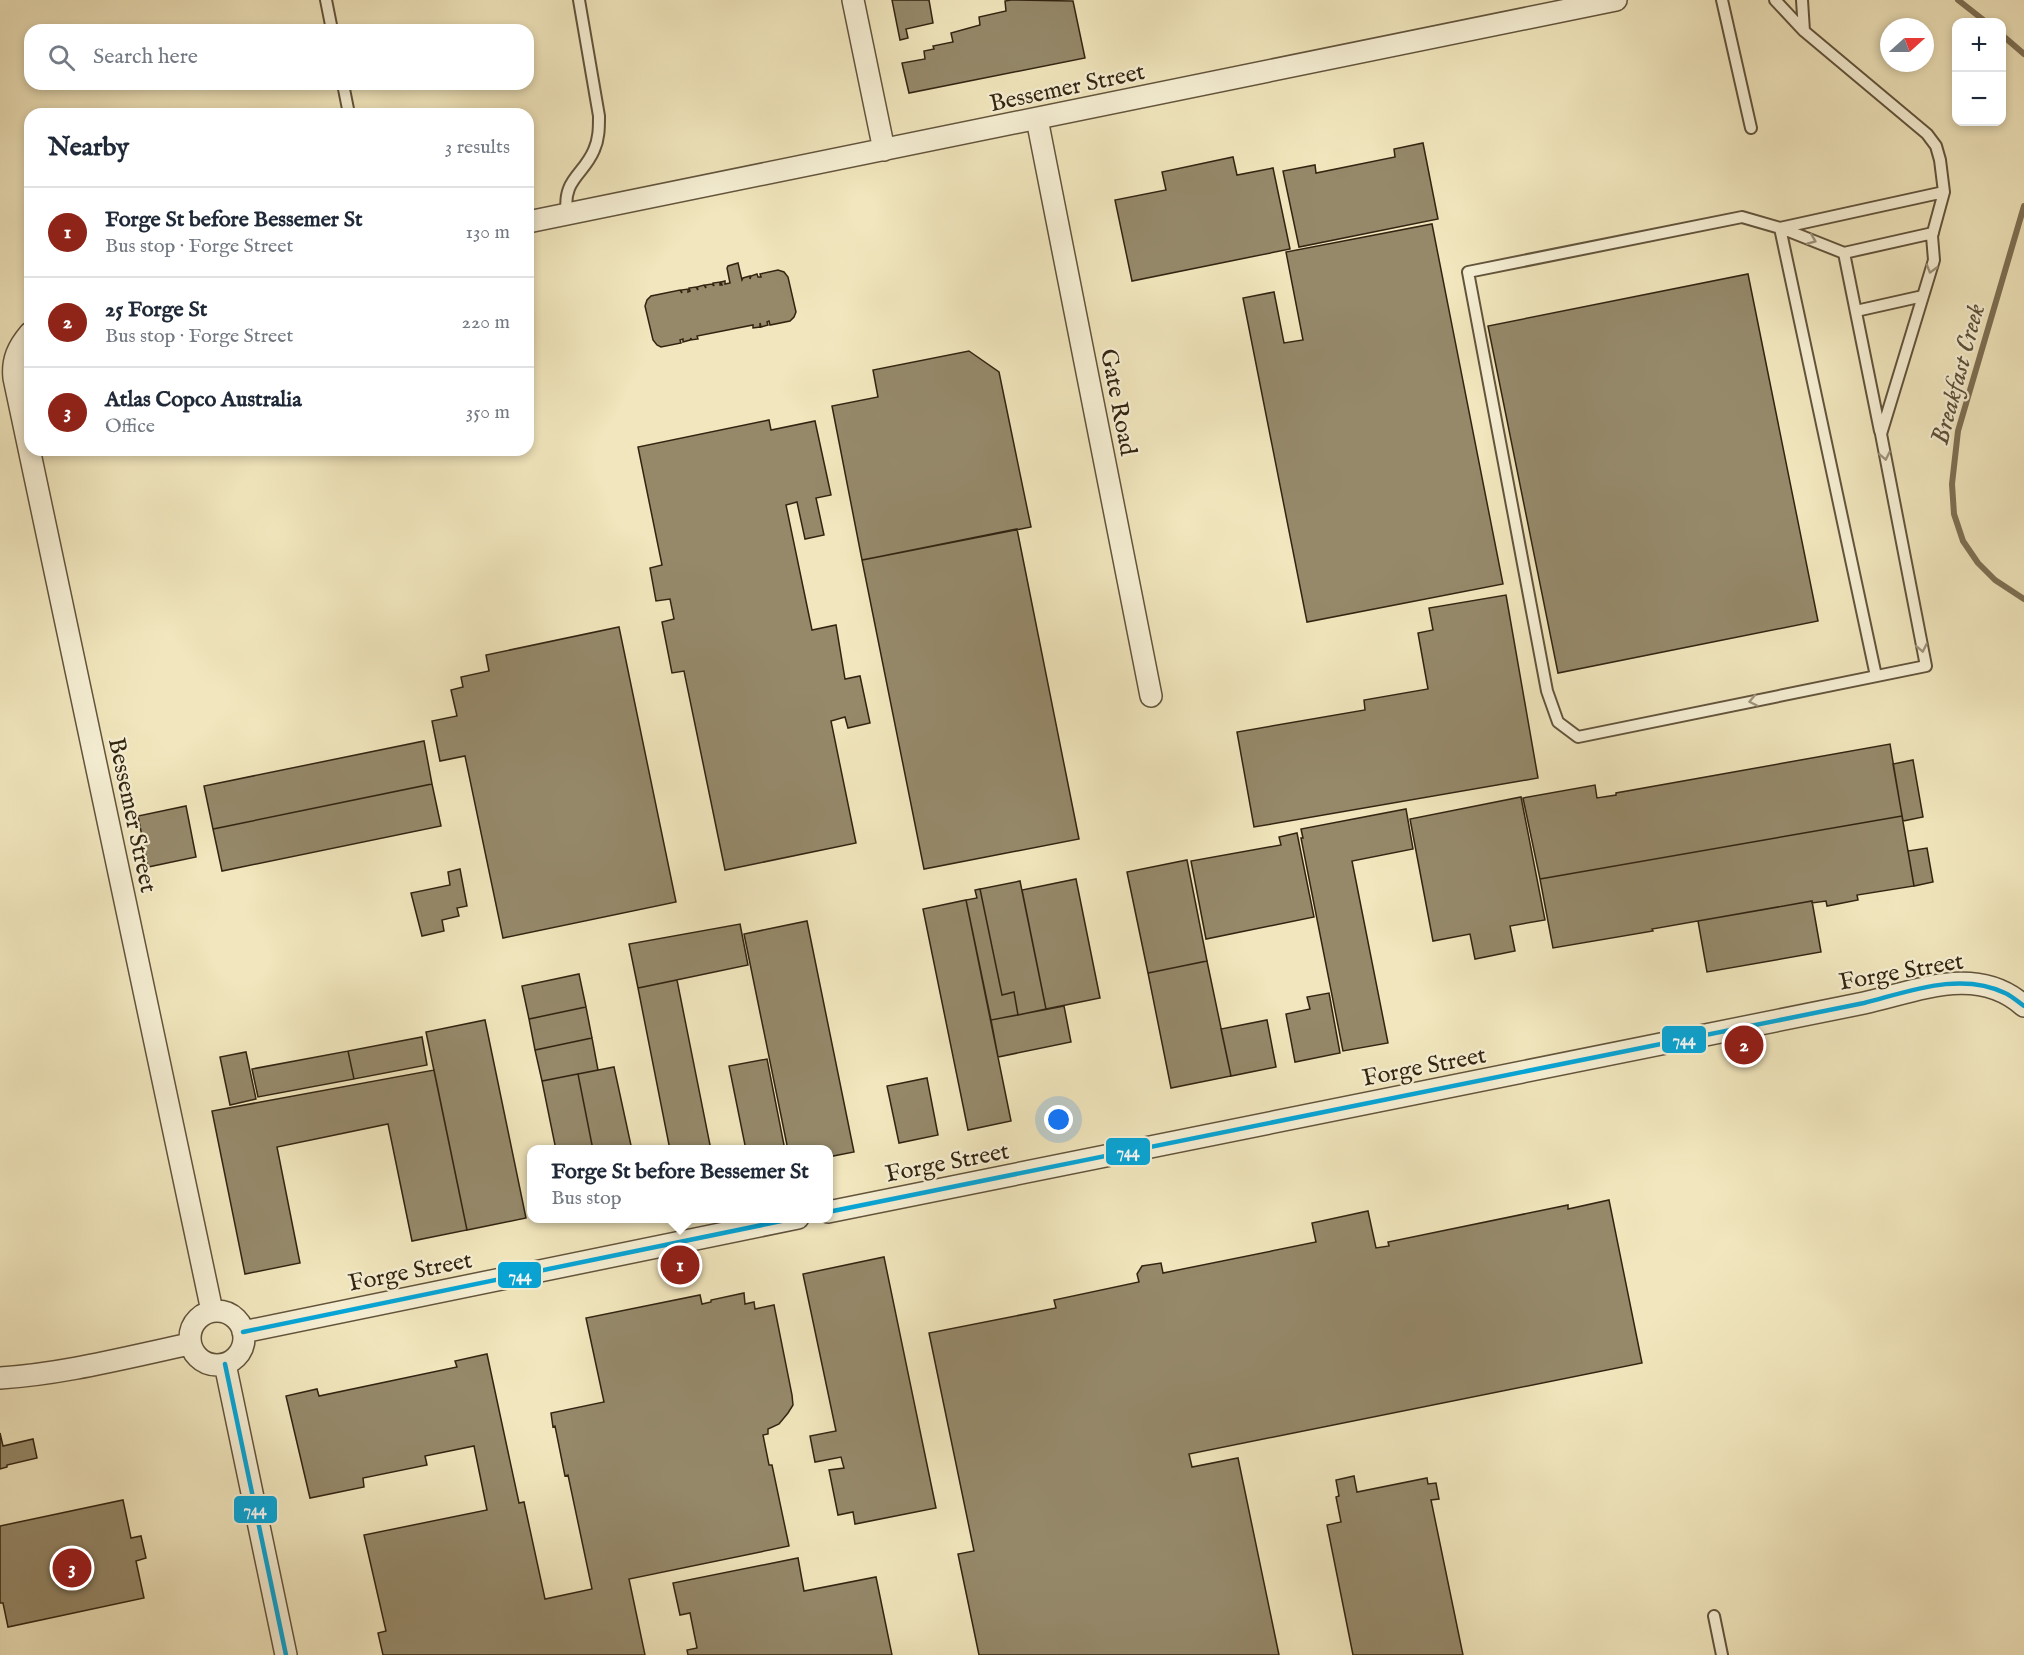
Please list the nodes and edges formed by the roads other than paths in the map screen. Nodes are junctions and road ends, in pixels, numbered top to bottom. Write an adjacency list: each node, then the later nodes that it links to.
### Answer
1 (326, 0): 8 (lane)
2 (579, 0): 16 (lane)
3 (853, 0): 14 (street)
4 (1616, 0): 12 (street, Bessemer Street)
5 (1722, 0): 13 (lane)
6 (1775, 0): 9 (lane)
7 (1802, 0): 9 (lane)
8 (331, 24)
9 (1804, 31): 15 (lane)
10 (344, 90): 11 (lane)
11 (348, 108)
12 (1036, 119): 14 (street, Bessemer Street); 28 (street, Gate Road)
13 (1751, 128)
14 (884, 150): 16 (street, Bessemer Street)
15 (1944, 192): 18 (lane); 19 (lane)
16 (567, 214): 17 (street, Bessemer Street)
17 (534, 221)
18 (1780, 228): 20 (lane, one-way to 20); 27 (lane); 27 (lane, one-way to 18)
19 (1933, 233): 20 (lane); 21 (lane, one-way to 21)
20 (1844, 253): 22 (lane)
21 (1923, 296): 22 (lane); 25 (lane)
22 (1856, 311): 25 (lane)
23 (24, 341): 24 (street, Bessemer Street)
24 (24, 425)
25 (1881, 434): 27 (lane, one-way to 27)
26 (31, 456): 32 (street, Bessemer Street)
27 (1876, 676)
28 (1151, 696)
29 (2024, 1006): 30 (street, Forge Street)
30 (833, 1211)
31 (774, 1223): 33 (street, Forge Street)
32 (212, 1311): 33 (street); 34 (street)
33 (243, 1332): 35 (street)
34 (190, 1344): 35 (street); 36 (street)
35 (225, 1364): 38 (street)
36 (0, 1378)
37 (1714, 1616): 39 (lane)
38 (286, 1655)
39 (1722, 1655)

